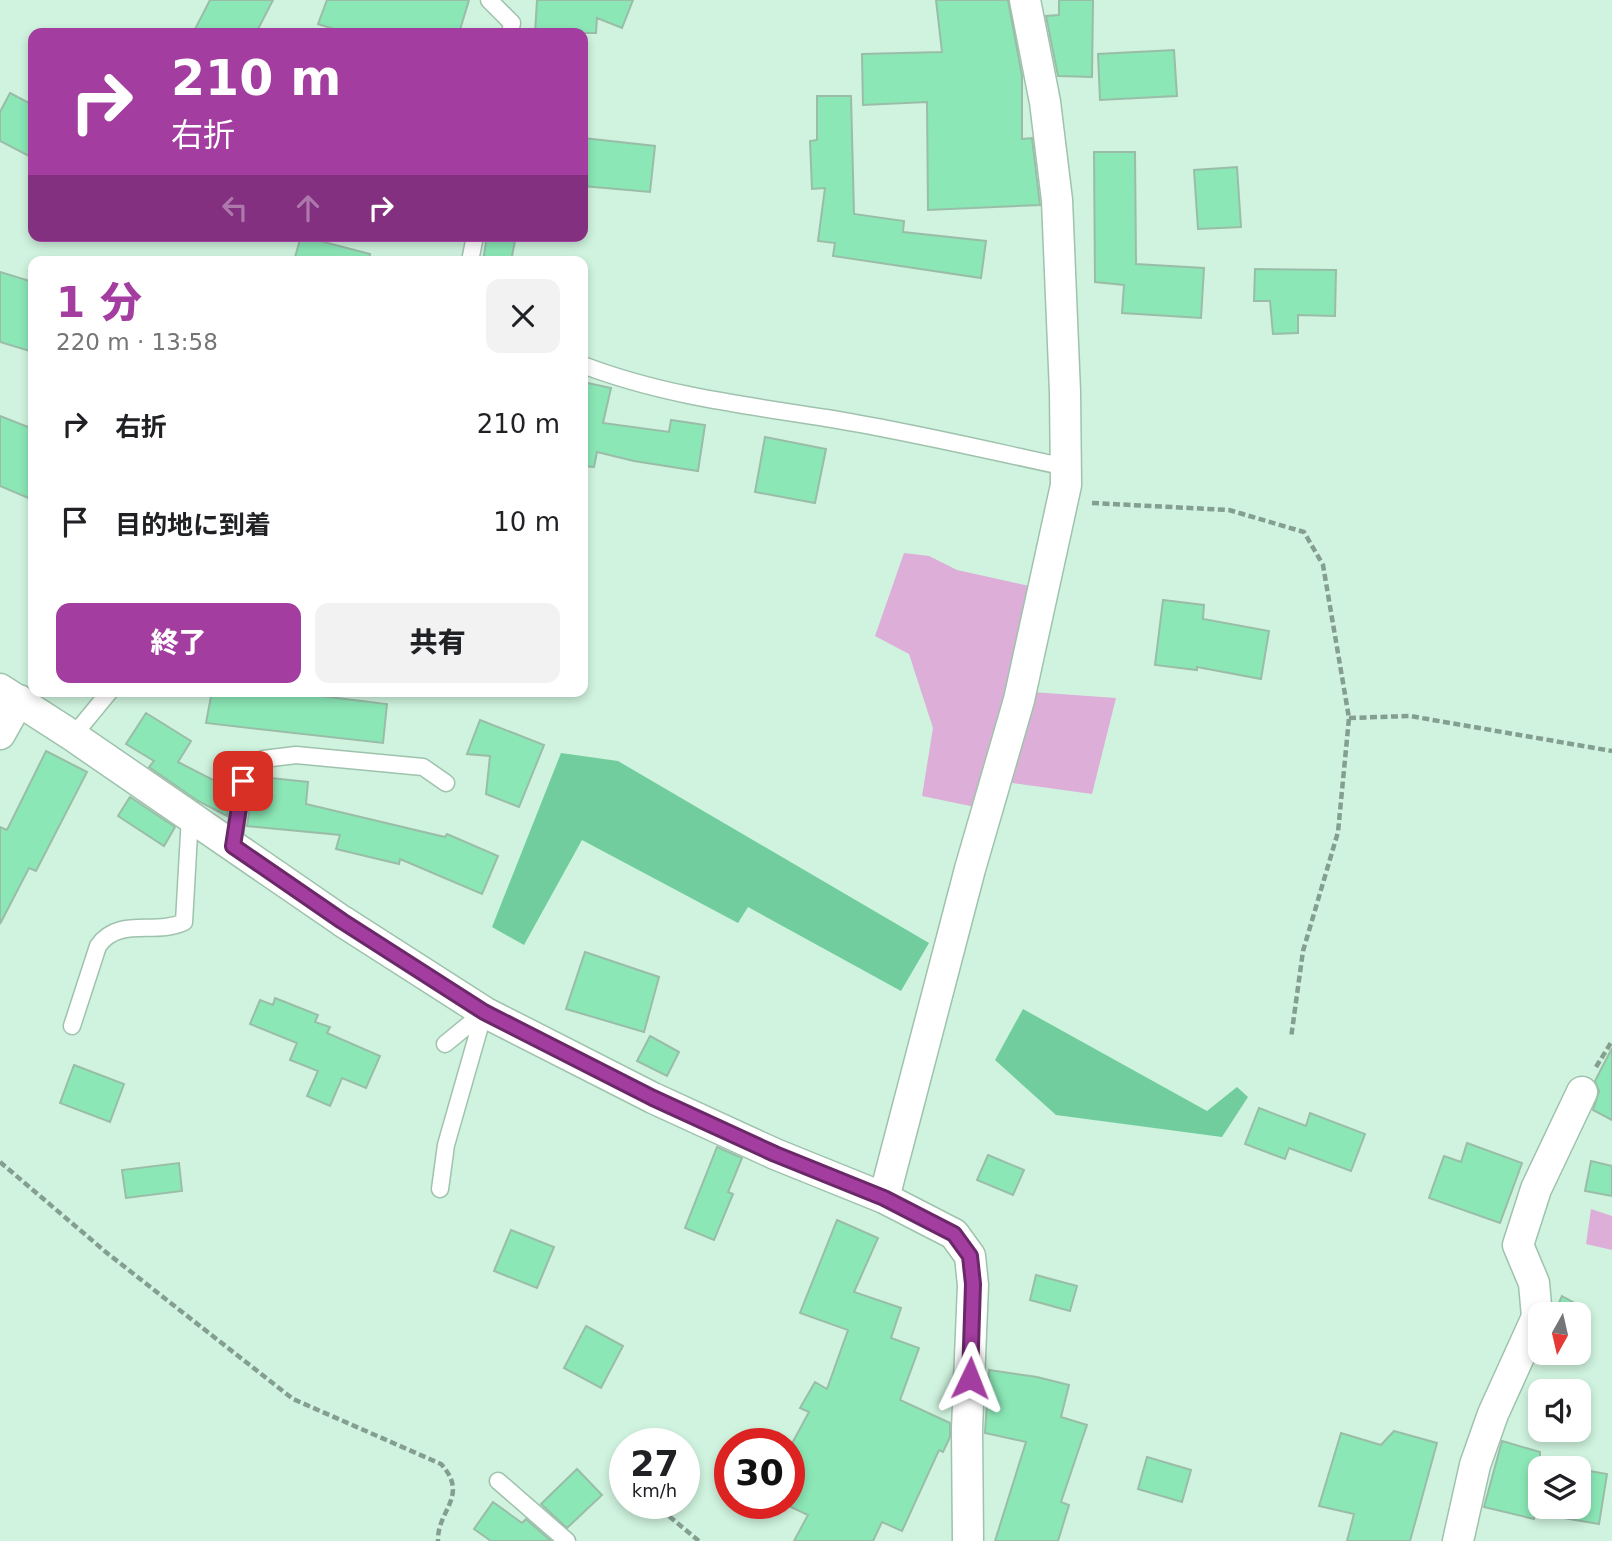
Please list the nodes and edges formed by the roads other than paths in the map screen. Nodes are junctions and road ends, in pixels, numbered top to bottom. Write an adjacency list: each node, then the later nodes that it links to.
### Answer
1 (489, 0): 3 (lane)
2 (1025, 0): 5 (street)
3 (511, 28)
4 (588, 367): 5 (lane)
5 (1066, 467): 18 (street)
6 (10, 695): 8 (street); 9 (street)
7 (105, 697): 9 (lane)
8 (0, 734)
9 (73, 736): 11 (street)
10 (446, 783): 12 (lane)
11 (190, 816): 12 (street); 14 (lane)
12 (233, 846): 13 (street)
13 (484, 1012): 15 (lane); 17 (lane); 18 (street)
14 (72, 1026)
15 (445, 1044)
16 (1582, 1092): 22 (street)
17 (440, 1189)
18 (884, 1198): 21 (street)
19 (498, 1482): 20 (lane)
20 (567, 1541)
21 (968, 1541)
22 (1458, 1541)

